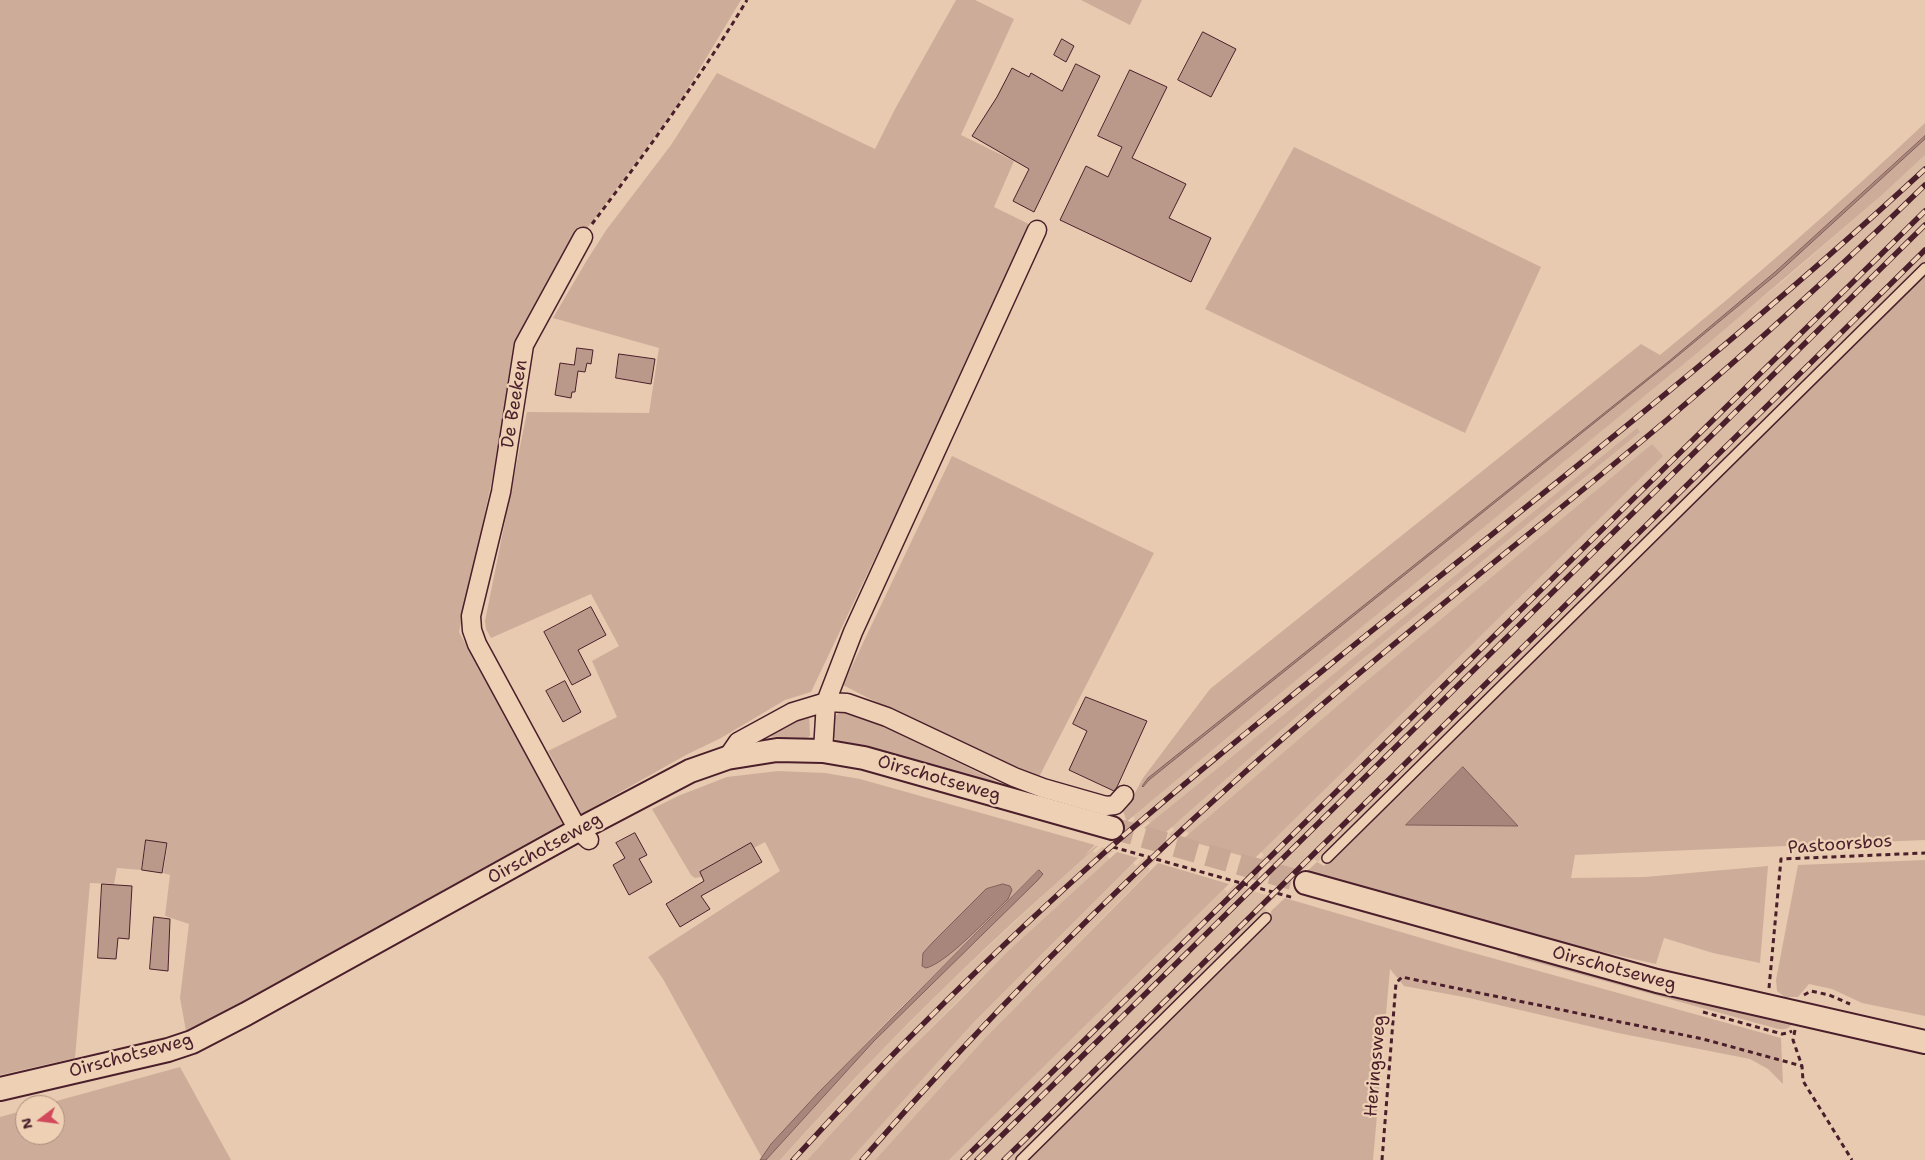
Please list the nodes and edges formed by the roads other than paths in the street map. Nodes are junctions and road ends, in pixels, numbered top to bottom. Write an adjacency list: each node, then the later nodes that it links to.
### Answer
1 (1037, 230): 4 (street)
2 (583, 237): 8 (street, De Beeken)
3 (1925, 268): 10 (lane)
4 (826, 702): 5 (street); 6 (street); 7 (street)
5 (823, 751): 6 (street, Oirschotseweg); 9 (street, Oirschotseweg)
6 (727, 758): 8 (street, Oirschotseweg)
7 (1124, 795)
8 (584, 835): 14 (street, Oirschotseweg)
9 (1109, 836)
10 (1327, 858)
11 (1301, 891): 13 (street, Oirschotseweg)
12 (1266, 918): 15 (lane)
13 (1925, 1042)
14 (0, 1089)
15 (1021, 1160)

